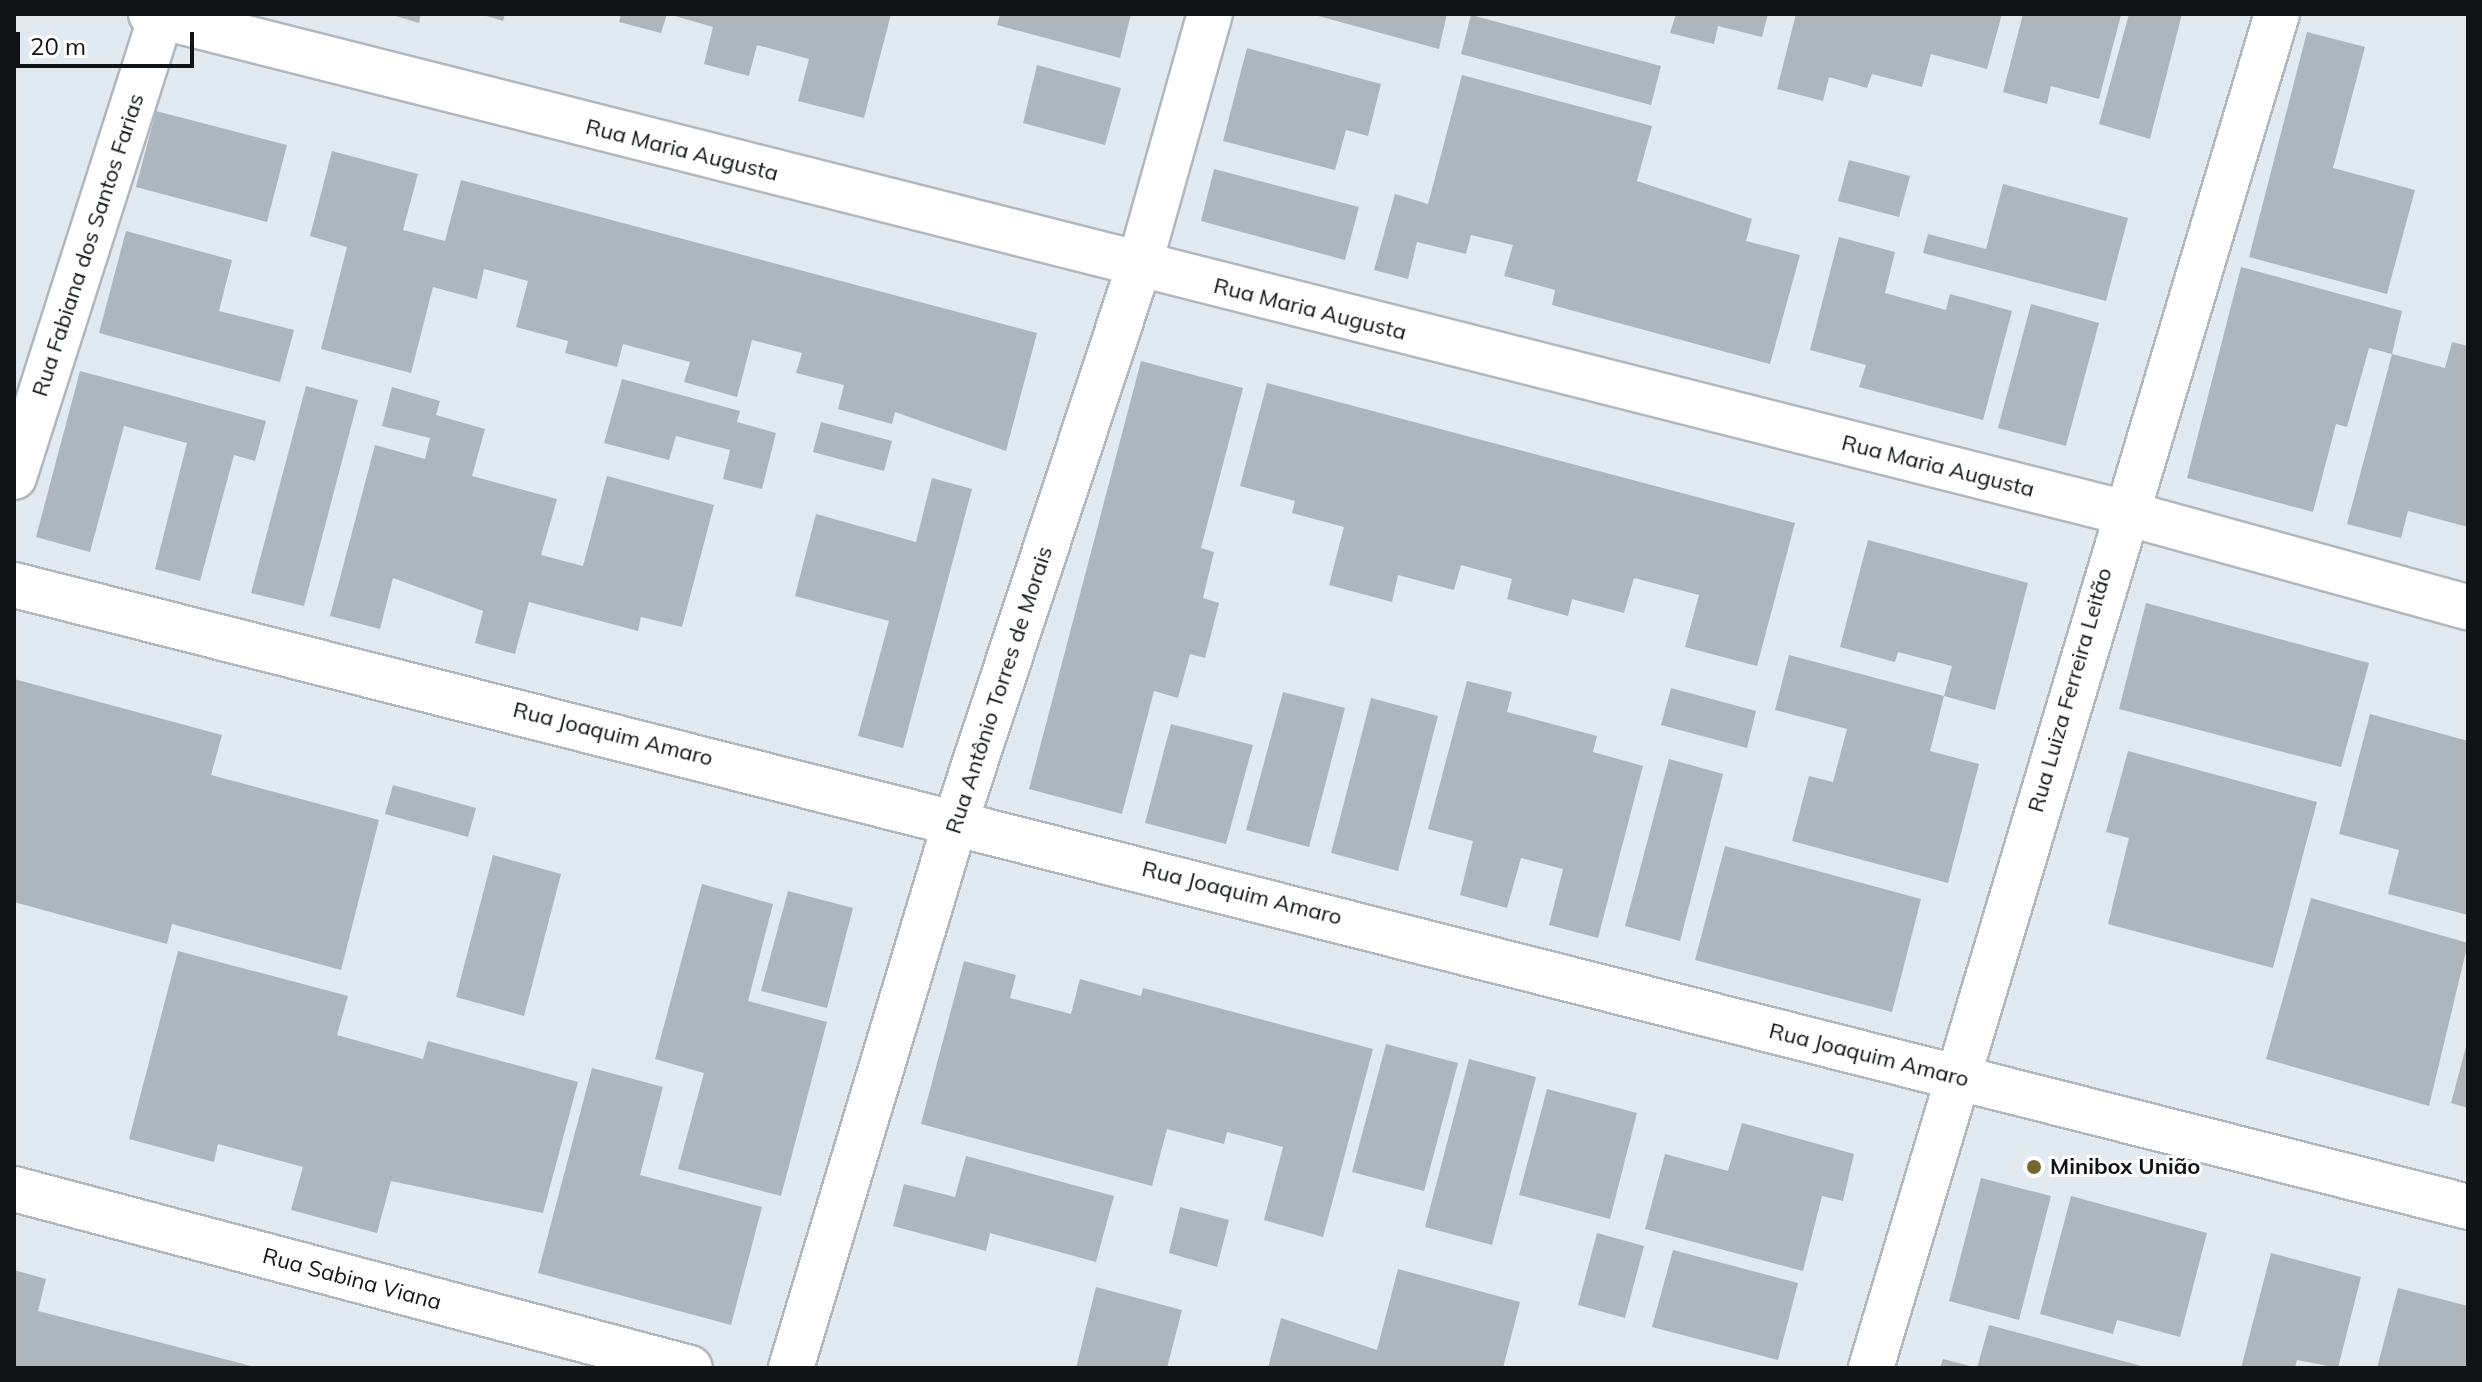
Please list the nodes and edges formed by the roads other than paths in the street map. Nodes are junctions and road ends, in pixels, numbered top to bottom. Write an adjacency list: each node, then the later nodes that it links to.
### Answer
1 (1210, 14): 4 (street, Rua Antônio Torres de Morais)
2 (2277, 14): 6 (street, Rua Luiza Ferreira Leitão)
3 (158, 15): 4 (street, Rua Maria Augusta); 5 (street, Rua Fabiana dos Santos Farias)
4 (1139, 266): 6 (street, Rua Maria Augusta); 9 (street, Rua Antônio Torres de Morais)
5 (14, 477)
6 (2122, 512): 8 (street, Rua Maria Augusta); 10 (street, Rua Luiza Ferreira Leitão)
7 (14, 585): 9 (street, Rua Joaquim Amaro)
8 (2468, 607)
9 (956, 820): 10 (street, Rua Joaquim Amaro); 14 (street, Rua Antônio Torres de Morais)
10 (1958, 1078): 12 (street, Rua Joaquim Amaro); 15 (street, Rua Luiza Ferreira Leitão)
11 (14, 1189): 13 (street, Rua Sabina Viana)
12 (2468, 1207)
13 (690, 1368)
14 (791, 1368)
15 (1871, 1368)

